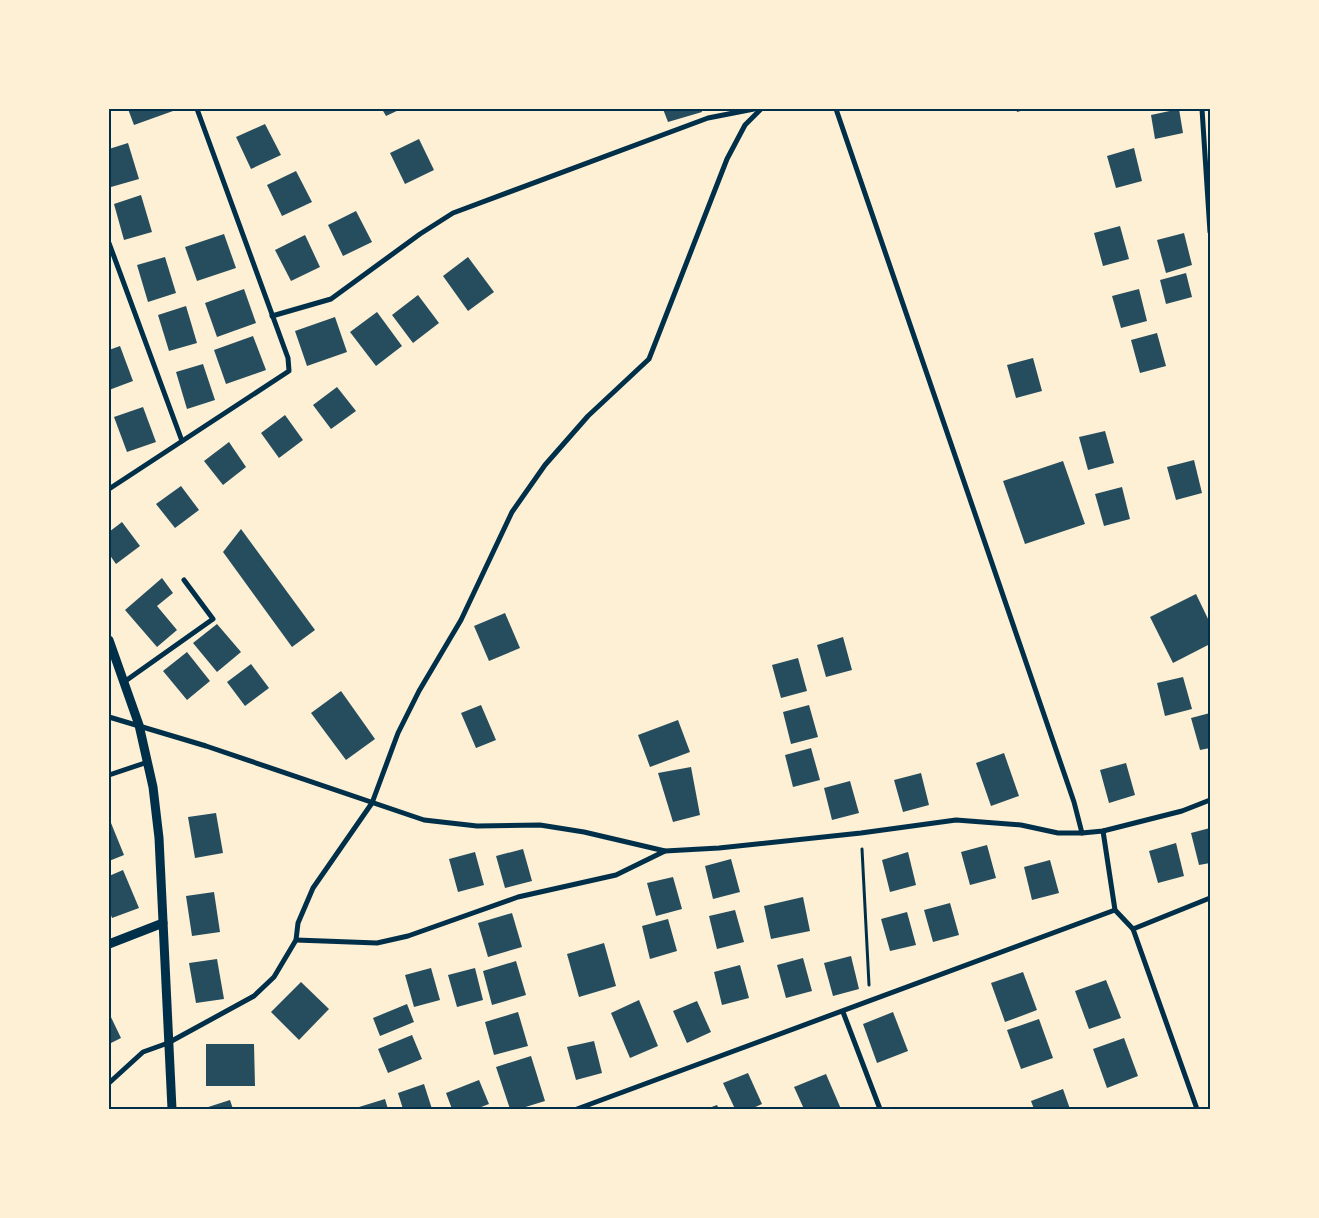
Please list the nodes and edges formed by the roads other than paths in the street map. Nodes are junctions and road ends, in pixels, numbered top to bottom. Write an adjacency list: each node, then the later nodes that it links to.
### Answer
1 (197, 109): 8 (street)
2 (754, 109): 8 (street)
3 (761, 109): 19 (street)
4 (836, 109): 21 (street)
5 (1202, 109): 6 (street)
6 (1210, 232)
7 (109, 243): 9 (street)
8 (272, 316): 9 (street)
9 (182, 441): 10 (street)
10 (109, 489)
11 (184, 580): 13 (street)
12 (109, 640): 13 (street)
13 (124, 682): 15 (street)
14 (109, 717): 15 (street)
15 (139, 725): 16 (street); 19 (street)
16 (148, 762): 17 (street); 25 (street)
17 (109, 775)
18 (1210, 800): 20 (street)
19 (372, 803): 22 (street); 27 (street)
20 (1103, 831): 21 (street); 24 (street)
21 (1082, 834): 22 (street)
22 (665, 851): 27 (street)
23 (1210, 898): 26 (street)
24 (1115, 910): 26 (street); 29 (street)
25 (163, 923): 28 (street); 30 (street)
26 (1133, 929): 35 (street)
27 (296, 940): 30 (street)
28 (109, 944)
29 (843, 1012): 33 (street); 34 (street)
30 (168, 1043): 31 (street); 32 (street)
31 (109, 1083)
32 (172, 1109)
33 (577, 1109)
34 (880, 1109)
35 (1197, 1109)

